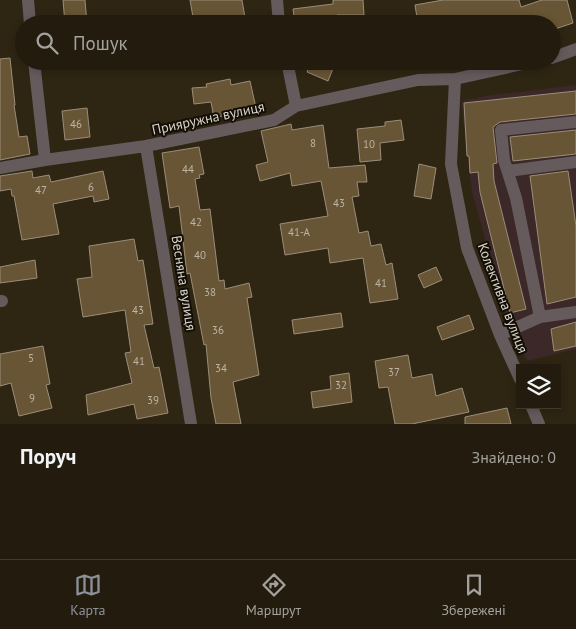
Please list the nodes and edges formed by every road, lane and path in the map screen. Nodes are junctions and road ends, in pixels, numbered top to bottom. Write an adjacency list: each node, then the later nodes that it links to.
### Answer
1 (28, 0): 3 (street)
2 (277, 0): 4 (street)
3 (29, 15)
4 (278, 15)
5 (576, 49): 6 (street)
6 (561, 56)
7 (35, 70): 14 (street)
8 (288, 70): 11 (street)
9 (493, 70): 10 (street, Прияружна вулиця)
10 (455, 78): 11 (street, Прияружна вулиця); 20 (street, Колективна вулиця)
11 (296, 106): 13 (street, Прияружна вулиця)
12 (576, 122): 17 (street)
13 (146, 146): 14 (street, Прияружна вулиця); 23 (street, Весняна вулиця)
14 (45, 160): 16 (street, Прияружна вулиця)
15 (576, 162): 17 (street)
16 (0, 168)
17 (508, 171): 19 (street)
18 (576, 312): 19 (street)
19 (540, 316): 20 (street)
20 (500, 335): 21 (street, Колективна вулиця)
21 (516, 370)
22 (533, 409): 24 (street)
23 (191, 424)
24 (539, 424)

